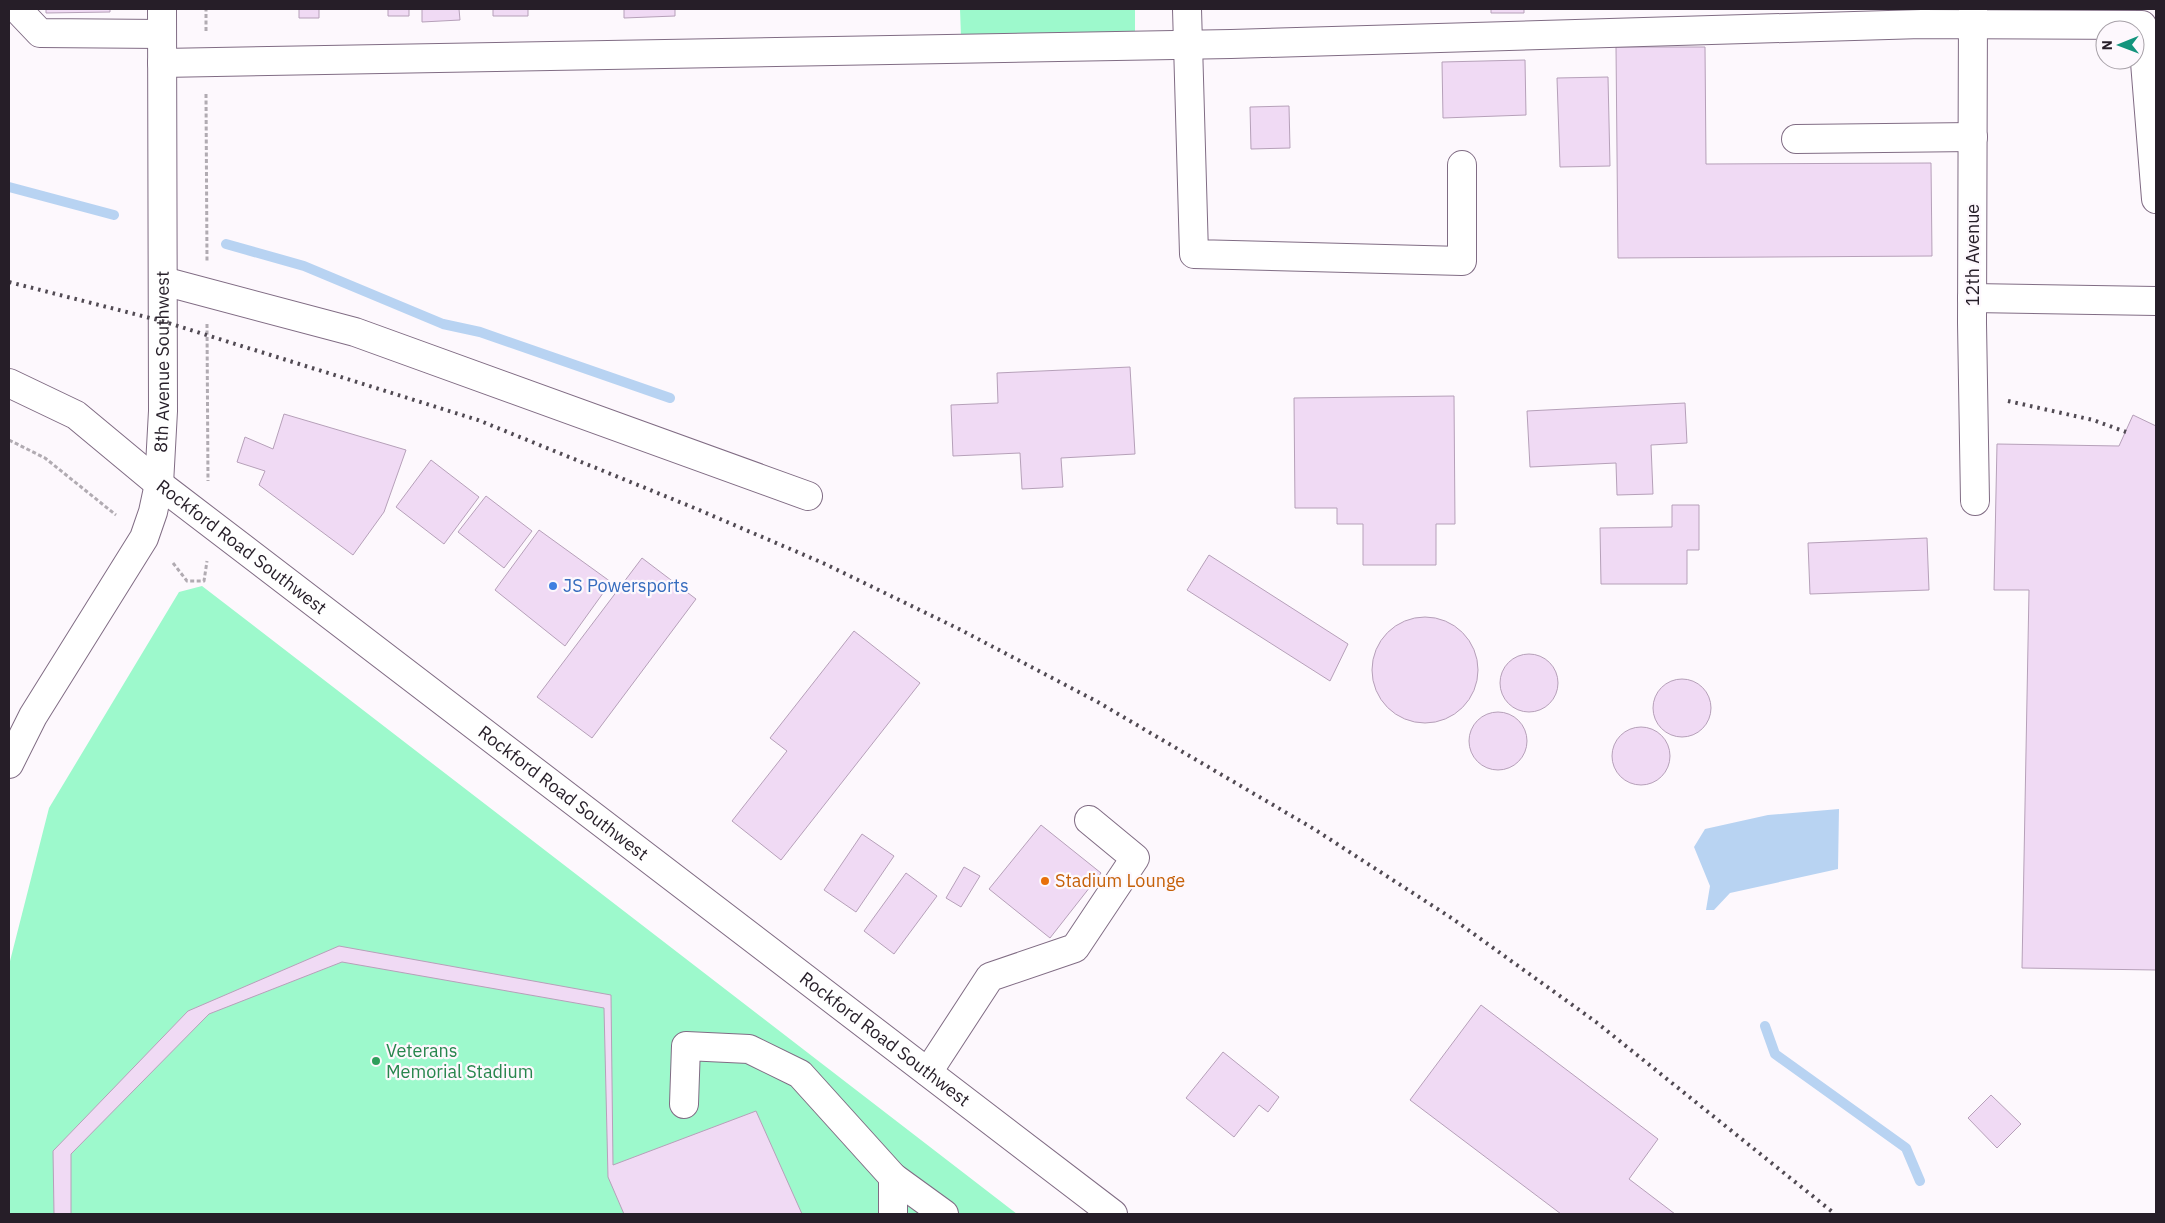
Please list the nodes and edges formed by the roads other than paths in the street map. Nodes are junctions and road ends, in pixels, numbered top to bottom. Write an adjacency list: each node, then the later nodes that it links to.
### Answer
1 (21, 9): 4 (street)
2 (1187, 9): 5 (street)
3 (1973, 16): 5 (street); 7 (street, 12th Avenue); 10 (street)
4 (162, 22): 6 (street, 8th Avenue Southwest)
5 (1187, 45): 6 (street); 9 (street)
6 (162, 63): 11 (street, 8th Avenue Southwest)
7 (1973, 138): 8 (street); 12 (street, 12th Avenue)
8 (1796, 139)
9 (1462, 165)
10 (2156, 199)
11 (162, 281): 15 (street, 8th Avenue Southwest); 16 (street)
12 (1972, 298): 13 (street); 17 (street, 12th Avenue)
13 (2156, 301)
14 (9, 384): 15 (street, Rockford Road Southwest)
15 (159, 484): 18 (street, 8th Avenue Southwest); 20 (street, Rockford Road Southwest)
16 (808, 496)
17 (1975, 500)
18 (9, 764)
19 (1089, 820): 20 (street)
20 (928, 1072): 25 (street, Rockford Road Southwest)
21 (684, 1104): 22 (street)
22 (893, 1177): 23 (street); 24 (street)
23 (893, 1214)
24 (944, 1214)
25 (1113, 1214)

